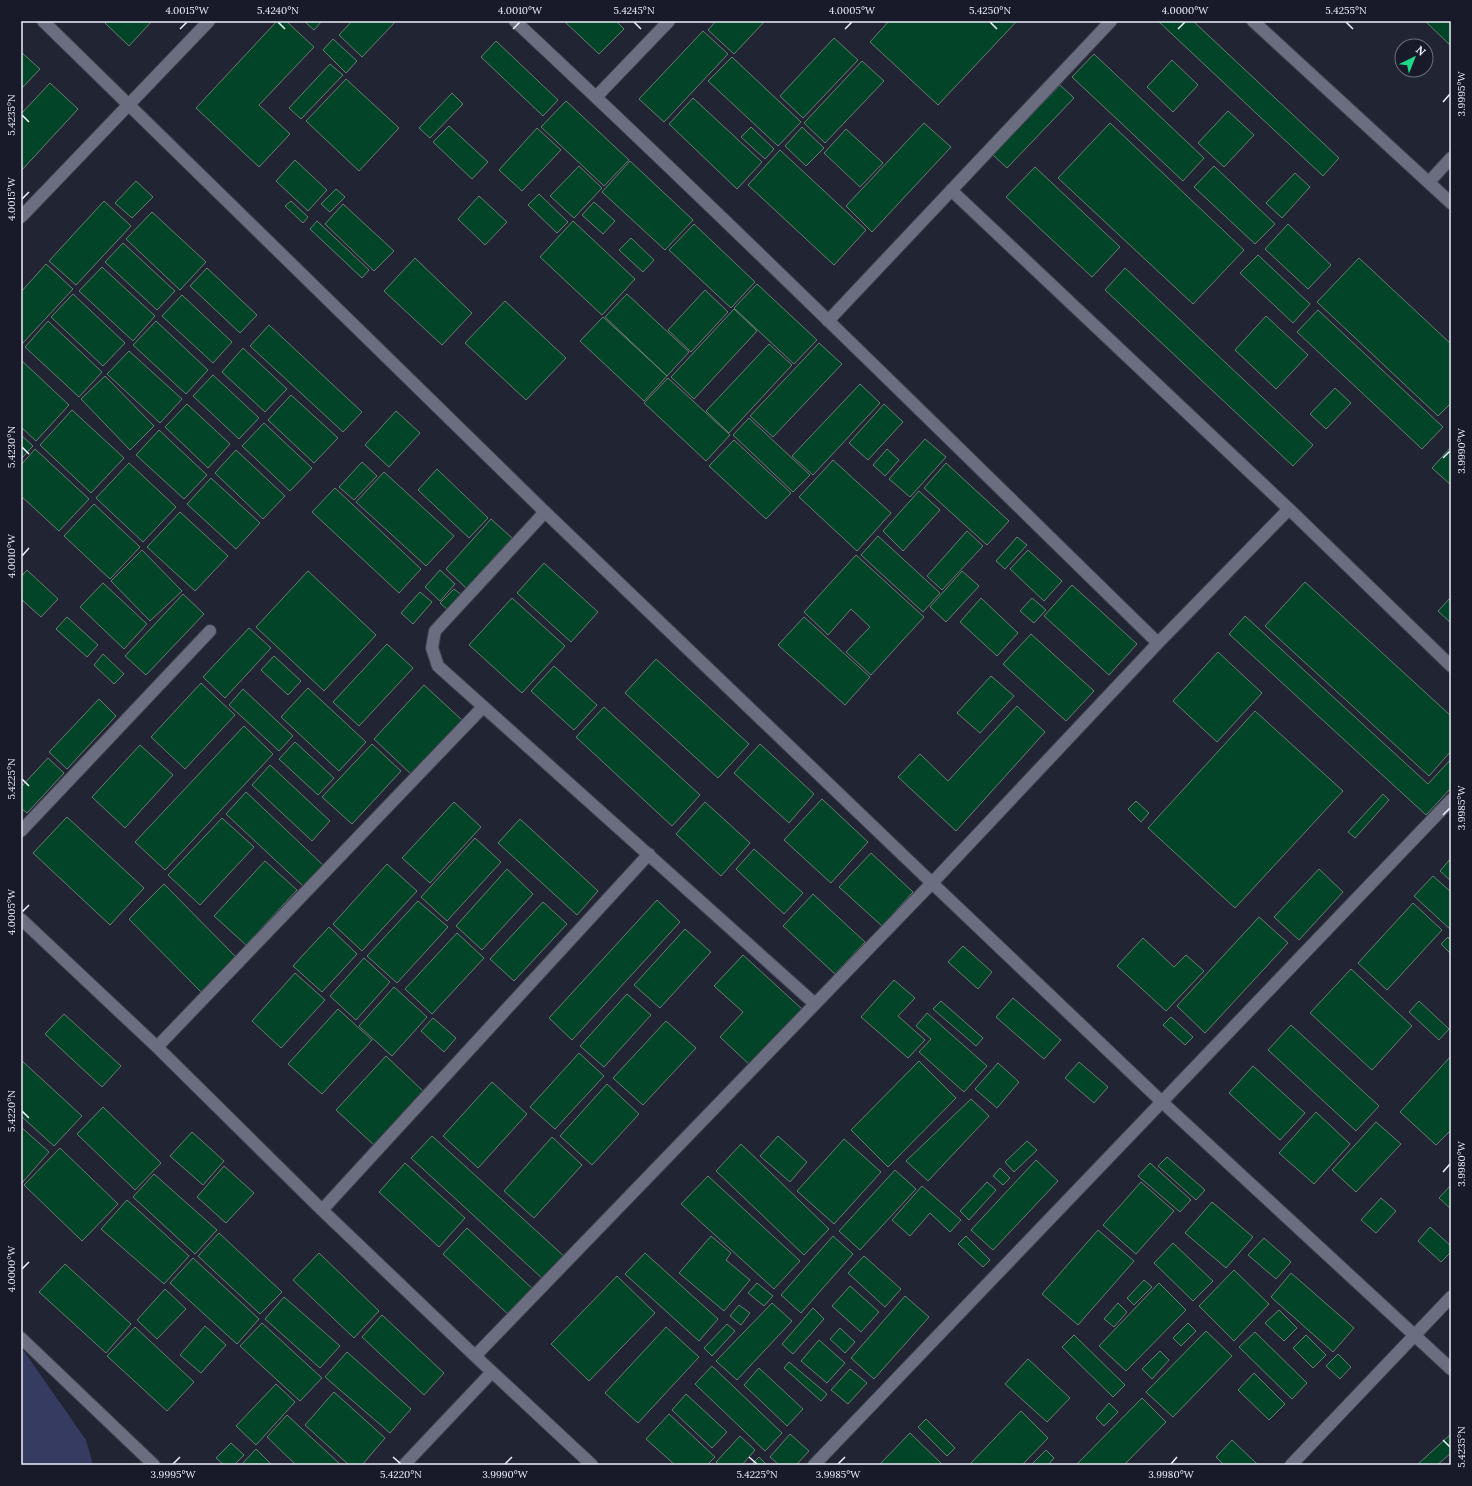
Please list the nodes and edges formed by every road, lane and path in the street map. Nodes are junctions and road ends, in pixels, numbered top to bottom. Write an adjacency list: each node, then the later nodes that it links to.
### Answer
1 (43, 21): 8 (street)
2 (209, 21): 8 (street)
3 (516, 21): 7 (street)
4 (669, 21): 7 (street)
5 (1111, 21): 11 (street)
6 (1253, 21): 10 (street)
7 (596, 97): 14 (street)
8 (129, 104): 13 (street); 16 (street)
9 (1451, 158): 10 (street)
10 (1429, 182): 12 (street)
11 (951, 190): 14 (street); 15 (street)
12 (1451, 203)
13 (21, 217)
14 (828, 321): 18 (street)
15 (1289, 509): 18 (street); 19 (street)
16 (545, 512): 20 (street); 24 (street)
17 (210, 631): 22 (street)
18 (1158, 643): 24 (street)
19 (1451, 666)
20 (483, 707): 23 (street); 27 (street)
21 (1451, 800): 28 (street)
22 (21, 831)
23 (649, 854): 26 (street); 29 (street)
24 (932, 883): 26 (street); 28 (street)
25 (21, 918): 27 (street)
26 (816, 1004): 33 (street)
27 (158, 1047): 29 (street)
28 (1162, 1101): 31 (street); 39 (street)
29 (322, 1210): 33 (street)
30 (1451, 1297): 31 (street)
31 (1415, 1335): 34 (street); 40 (street)
32 (21, 1338): 36 (street)
33 (475, 1356): 35 (street)
34 (1451, 1369)
35 (492, 1372): 37 (street); 38 (street)
36 (154, 1465)
37 (404, 1465)
38 (592, 1465)
39 (814, 1465)
40 (1291, 1465)

